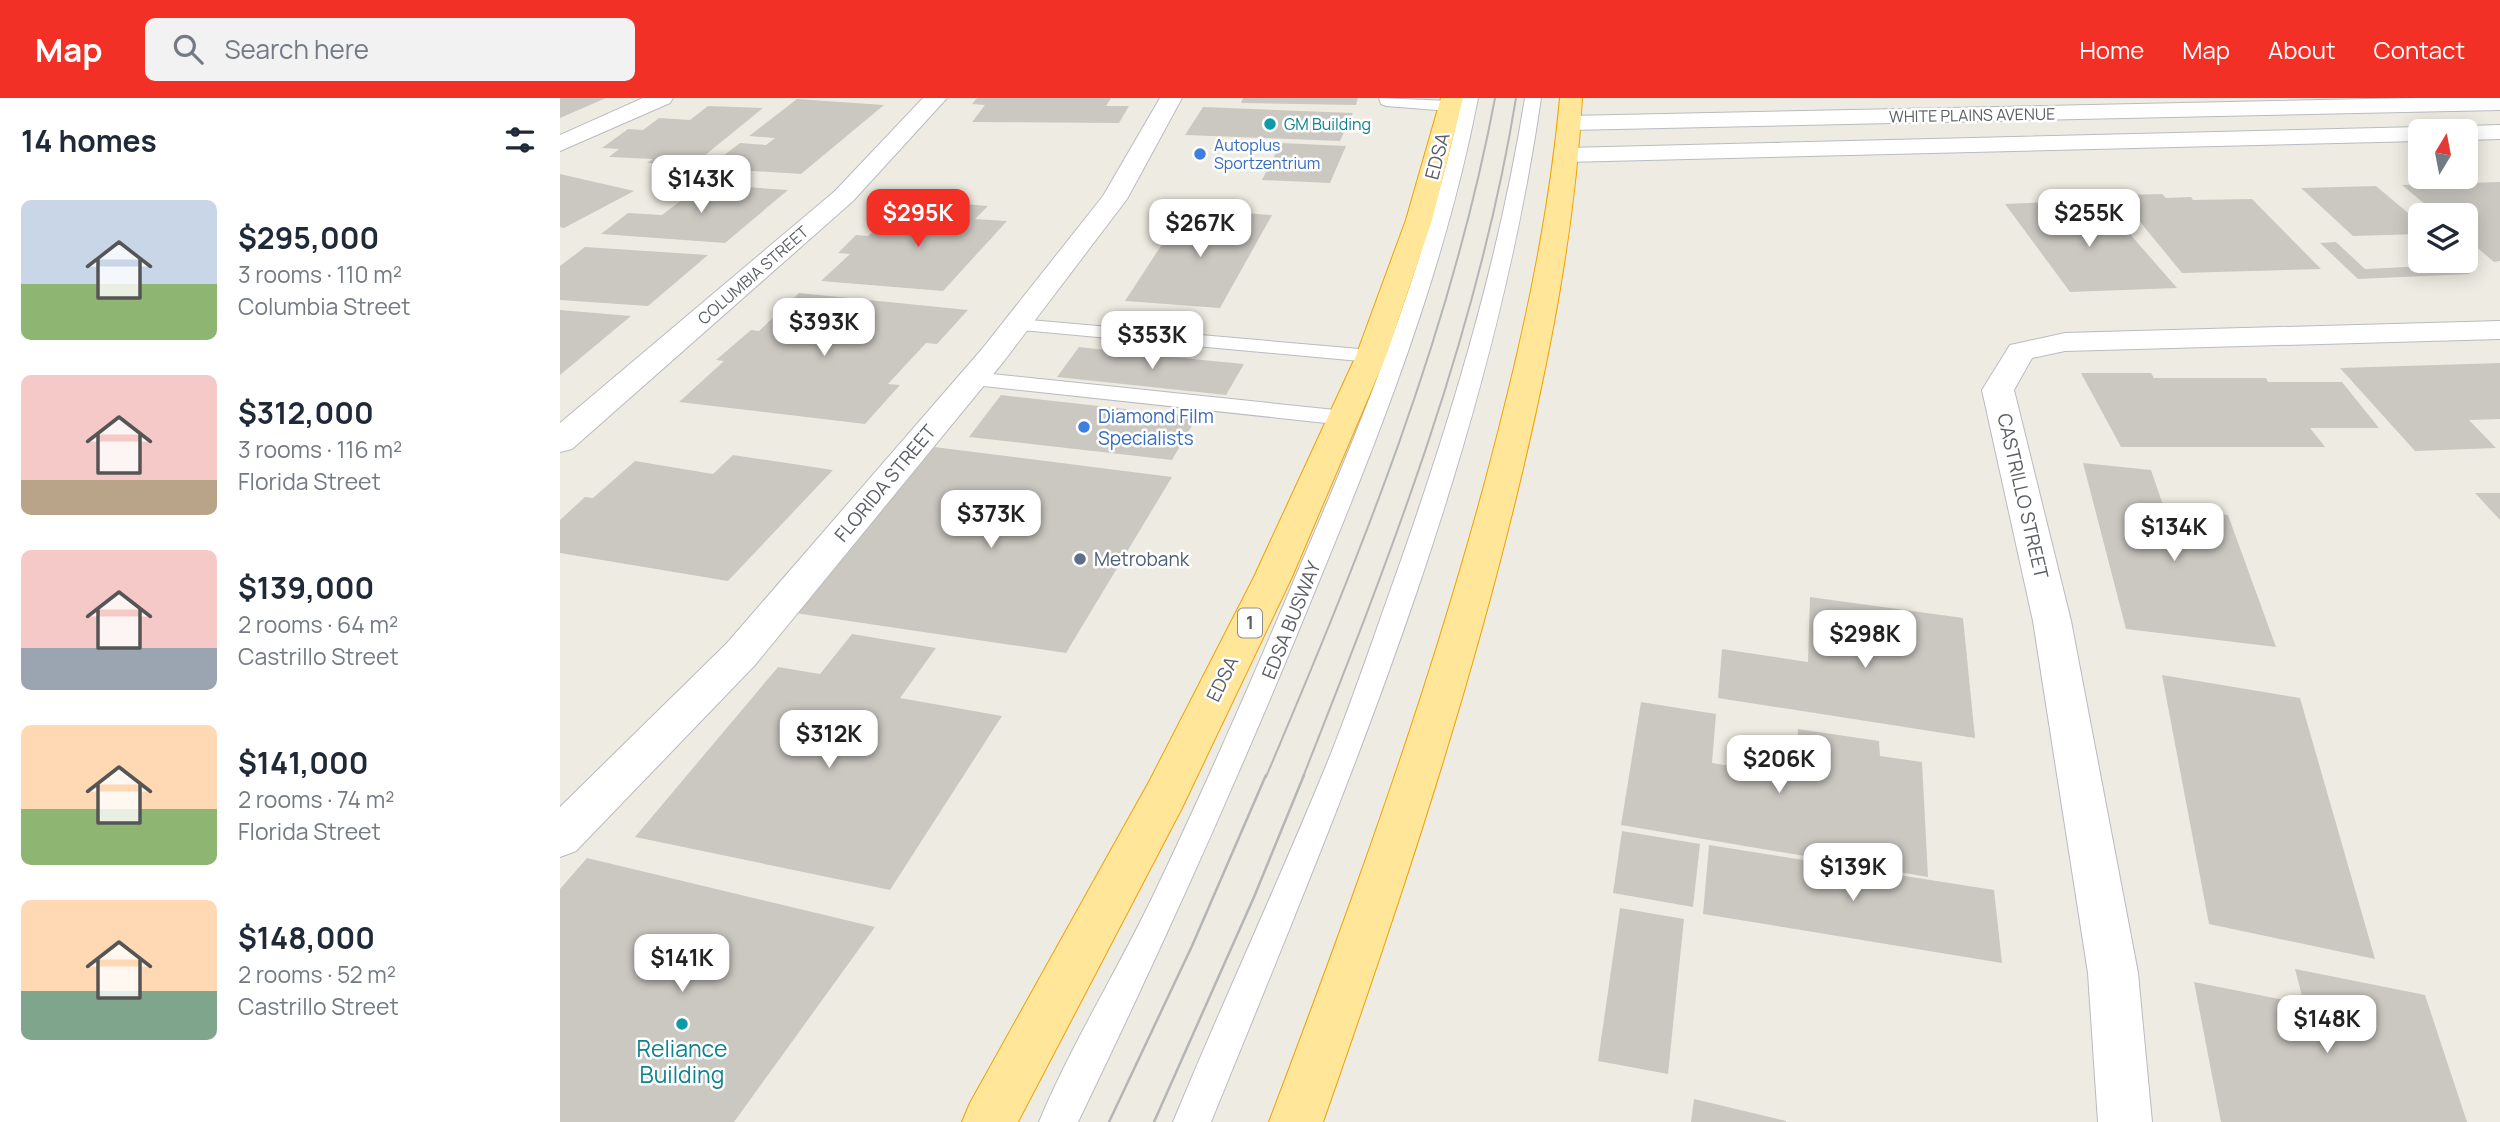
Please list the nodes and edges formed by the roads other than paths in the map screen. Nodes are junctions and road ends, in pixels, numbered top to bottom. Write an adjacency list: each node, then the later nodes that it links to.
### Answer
1 (662, 98): 13 (street)
2 (936, 98): 19 (street, COLUMBIA STREET)
3 (1171, 98): 14 (street, FLORIDA STREET)
4 (1387, 98): 7 (lane)
5 (1533, 98): 23 (lane)
6 (1571, 98): 12 (highway)
7 (1457, 101): 16 (highway, EDSA / 1); 22 (lane, EDSA BUSWAY)
8 (2500, 103): 12 (street, WHITE PLAINS AVENUE)
9 (2500, 132): 10 (street)
10 (2478, 133)
11 (2408, 134): 12 (street, WHITE PLAINS AVENUE)
12 (1568, 139): 24 (highway)
13 (560, 144)
14 (1018, 325): 16 (lane); 17 (street, FLORIDA STREET)
15 (2500, 330): 25 (street, CASTRILLO STREET)
16 (1371, 356): 18 (highway, EDSA / 1)
17 (973, 379): 18 (lane); 20 (street, FLORIDA STREET)
18 (1345, 418): 21 (highway, EDSA / 1)
19 (560, 441)
20 (560, 837)
21 (989, 1122)
22 (1058, 1122)
23 (1192, 1122)
24 (1296, 1122)
25 (2125, 1122)

